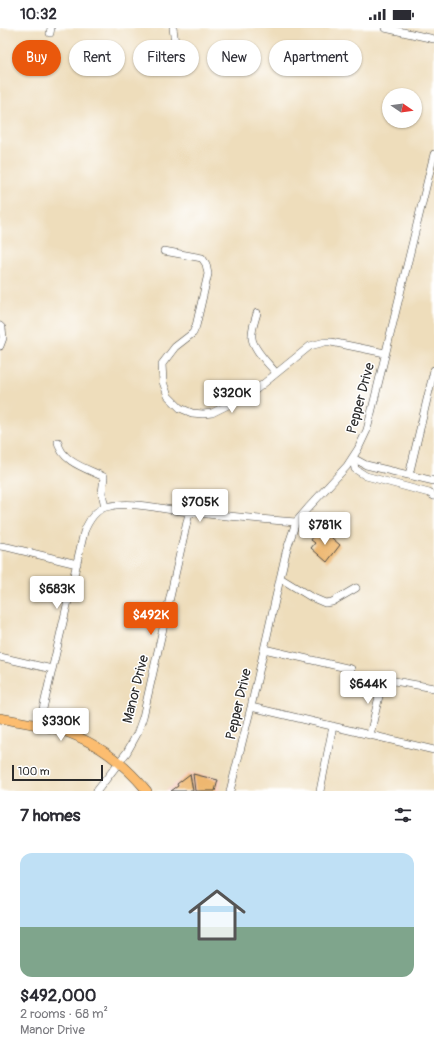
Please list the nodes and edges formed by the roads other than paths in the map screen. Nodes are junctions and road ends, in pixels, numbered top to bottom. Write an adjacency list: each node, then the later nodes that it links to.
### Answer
1 (173, 28): 4 (street)
2 (385, 28): 3 (street)
3 (434, 39)
4 (175, 40)
5 (434, 154): 10 (street, Pepper Drive)
6 (164, 251): 12 (street)
7 (257, 313): 12 (street)
8 (2, 330): 9 (street)
9 (0, 346)
10 (385, 353): 12 (street); 14 (street, Pepper Drive)
11 (434, 370): 15 (street)
12 (276, 373)
13 (58, 442): 18 (street)
14 (353, 458): 15 (street); 17 (street); 20 (street, Pepper Drive)
15 (409, 475): 16 (street)
16 (434, 481)
17 (434, 496)
18 (103, 508): 19 (street); 22 (street)
19 (190, 512): 20 (street); 36 (street, Manor Drive)
20 (296, 522): 23 (street, Pepper Drive)
21 (0, 546): 22 (street)
22 (77, 564): 27 (street)
23 (280, 578): 24 (street); 25 (street, Pepper Drive)
24 (356, 588)
25 (264, 649): 28 (street); 30 (street, Pepper Drive)
26 (0, 657): 27 (street)
27 (52, 669): 32 (street)
28 (351, 669)
29 (434, 688): 34 (street)
30 (251, 707): 33 (street); 39 (street, Pepper Drive)
31 (0, 718): 32 (main road)
32 (39, 726): 36 (main road)
33 (333, 726): 34 (street); 40 (street)
34 (370, 735): 35 (street)
35 (434, 750)
36 (120, 763): 37 (street, Manor Drive); 38 (main road)
37 (97, 791)
38 (147, 791)
39 (230, 791)
40 (320, 791)

